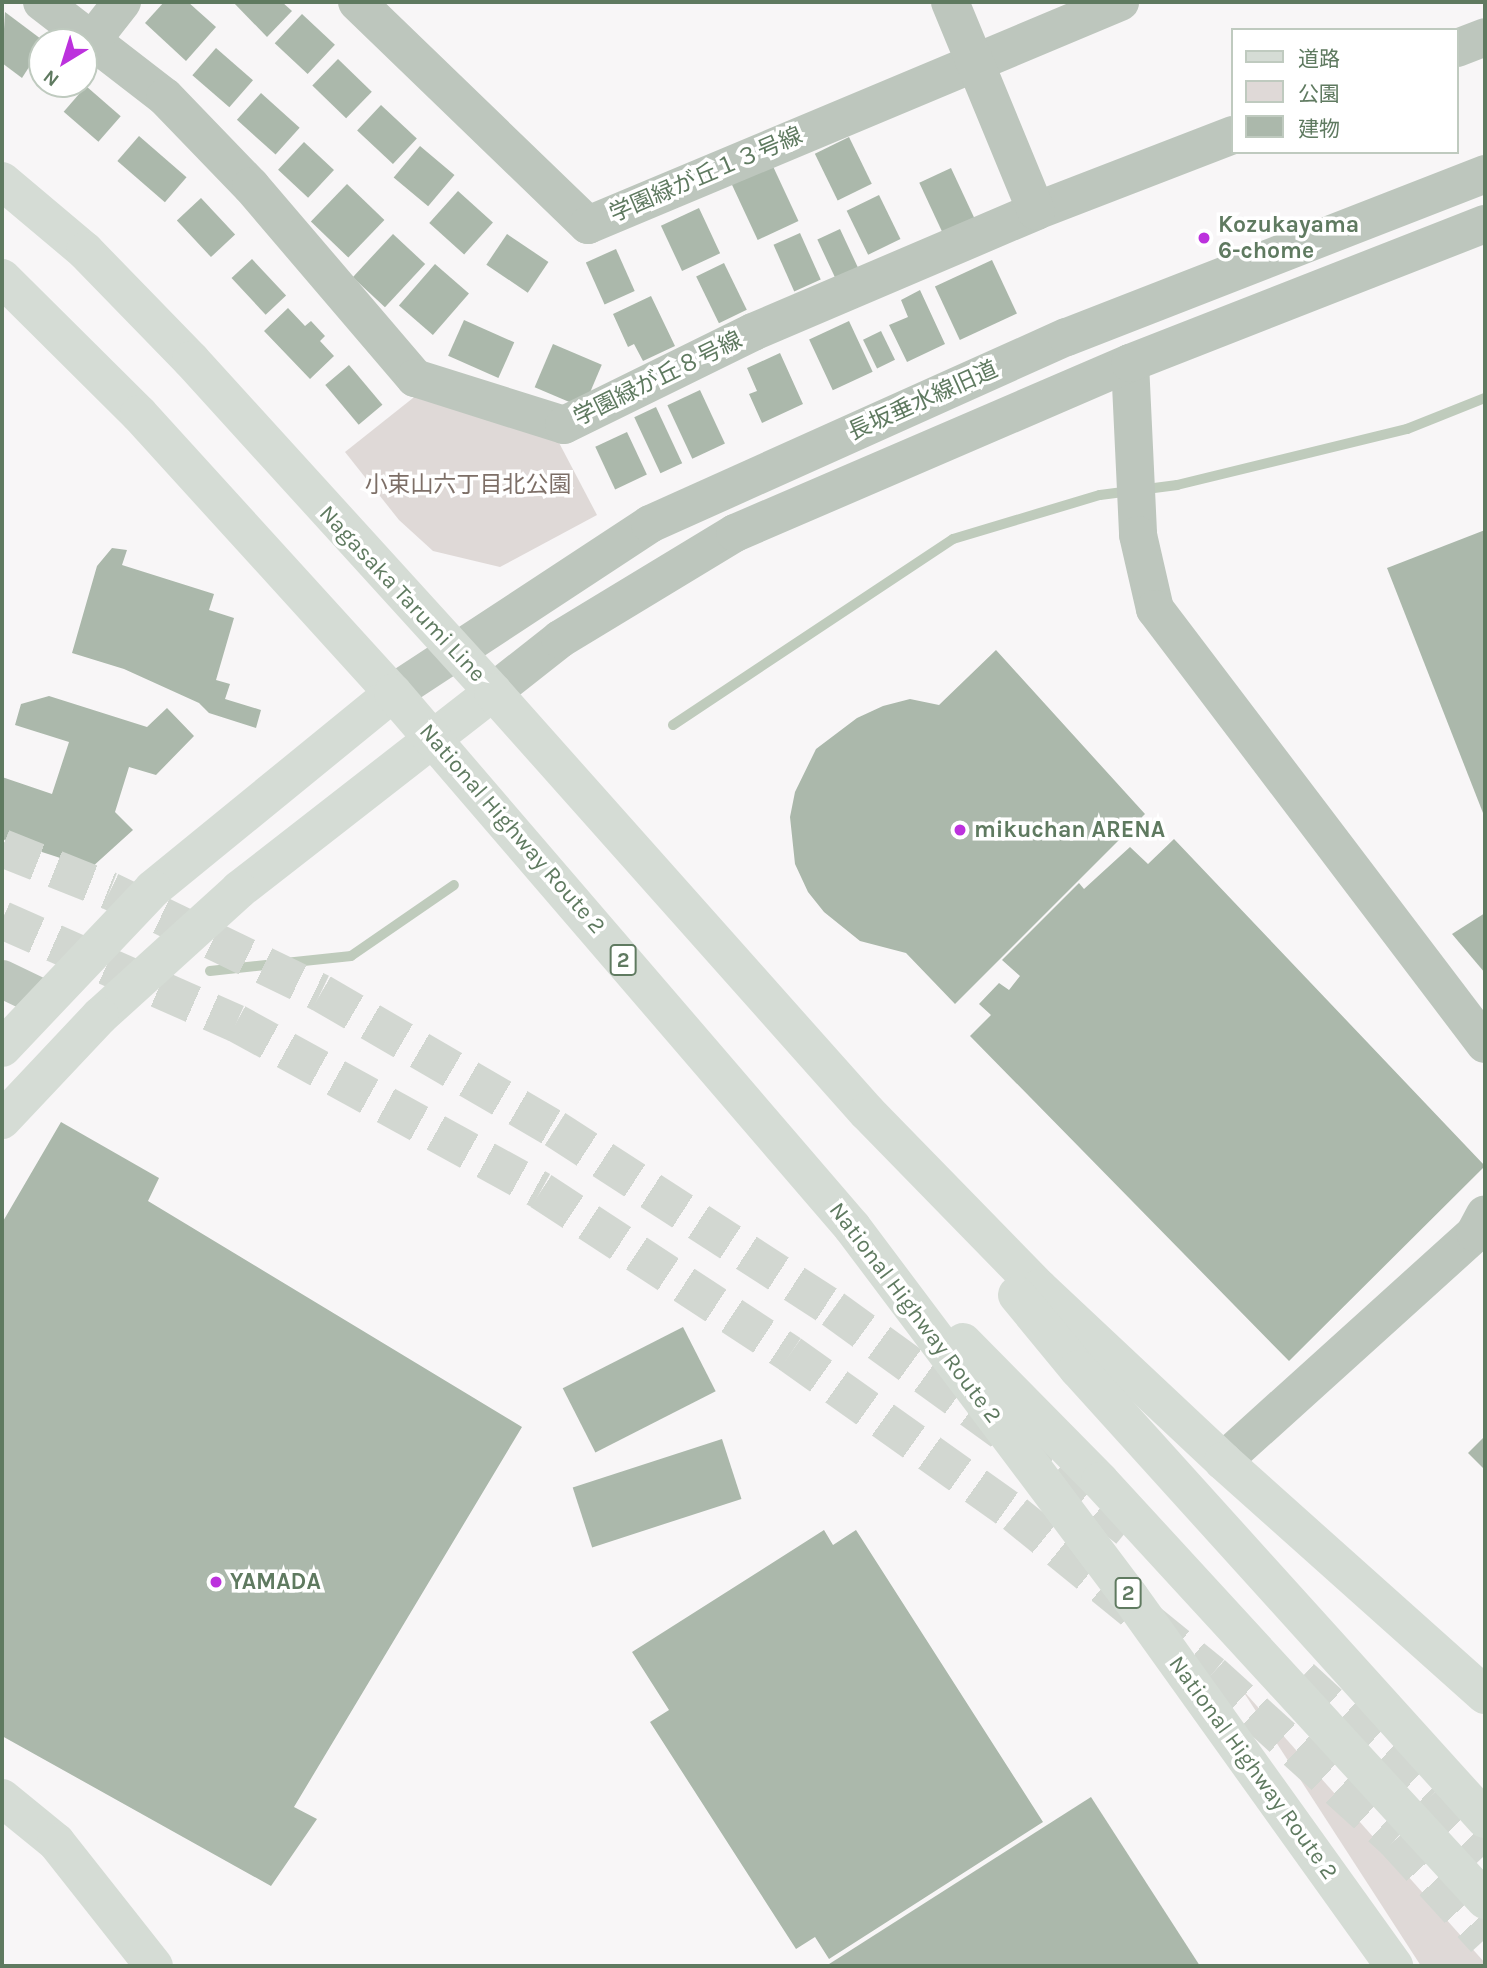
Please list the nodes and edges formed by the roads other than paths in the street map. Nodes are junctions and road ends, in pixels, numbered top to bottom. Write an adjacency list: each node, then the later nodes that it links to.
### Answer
1 (42, 2): 6 (street, 学園緑が丘８号線)
2 (122, 2): 7 (street)
3 (357, 2): 11 (street, 学園緑が丘１３号線)
4 (950, 2): 11 (street)
5 (1120, 2): 11 (street, 学園緑が丘１３号線)
6 (78, 28)
7 (98, 33)
8 (1485, 37): 10 (street)
9 (98, 43): 15 (street, 学園緑が丘８号線)
10 (1459, 47)
11 (977, 60): 15 (street)
12 (1232, 135): 15 (street, 学園緑が丘８号線)
13 (1485, 174): 19 (street, 長坂垂水線旧道)
14 (2, 181): 19 (main road, Nagasaka Tarumi Line)
15 (1036, 211)
16 (1485, 225): 18 (street, 長坂垂水線旧道)
17 (2, 278): 21 (main road)
18 (1130, 363): 20 (street, 長坂垂水線旧道); 25 (street)
19 (453, 651): 20 (main road, Nagasaka Tarumi Line); 21 (street, 長坂垂水線旧道)
20 (493, 692): 22 (main road, Nagasaka Tarumi Line); 27 (main road)
21 (393, 693): 22 (main road, National Highway Route 2 / 2); 24 (main road)
22 (433, 736): 28 (main road, Nagasaka Tarumi Line); 30 (main road, National Highway Route 2 / 2)
23 (2, 979): 24 (street)
24 (46, 1000): 26 (main road)
25 (1485, 1044)
26 (2, 1048)
27 (867, 1112): 31 (main road); 34 (main road)
28 (2, 1120)
29 (1485, 1214): 31 (street)
30 (852, 1227): 35 (main road); 37 (main road, National Highway Route 2 / 2)
31 (1223, 1461): 32 (main road)
32 (1485, 1695)
33 (2, 1798): 36 (main road)
34 (1485, 1819)
35 (1485, 1900)
36 (154, 1966)
37 (1394, 1966)

